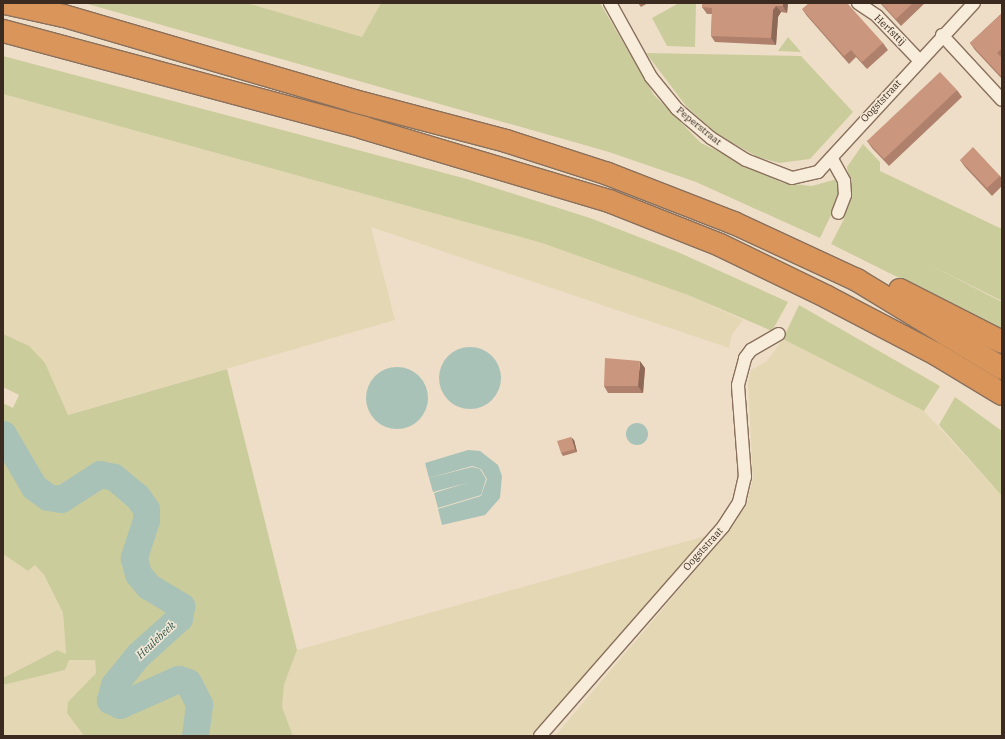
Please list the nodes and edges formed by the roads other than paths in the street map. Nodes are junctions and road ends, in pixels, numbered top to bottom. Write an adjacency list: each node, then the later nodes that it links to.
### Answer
1 (5, 3): 6 (highway)
2 (30, 3): 6 (highway)
3 (610, 3): 13 (street, Peperstraat)
4 (858, 3): 11 (street, Herfsttij)
5 (974, 3): 8 (street, Oogststraat)
6 (64, 16): 15 (highway)
7 (3, 31): 10 (highway)
8 (942, 35): 11 (street, Oogststraat); 12 (street)
9 (3, 37): 10 (highway)
10 (53, 45): 18 (highway)
11 (919, 60): 13 (street, Oogststraat)
12 (1002, 100)
13 (832, 158): 14 (street)
14 (838, 214)
15 (857, 280): 17 (highway); 19 (highway)
16 (779, 334): 22 (street, Oogststraat)
17 (1002, 342)
18 (936, 354): 20 (highway); 21 (highway)
19 (1002, 368)
20 (1002, 394)
21 (1002, 410)
22 (540, 736)

